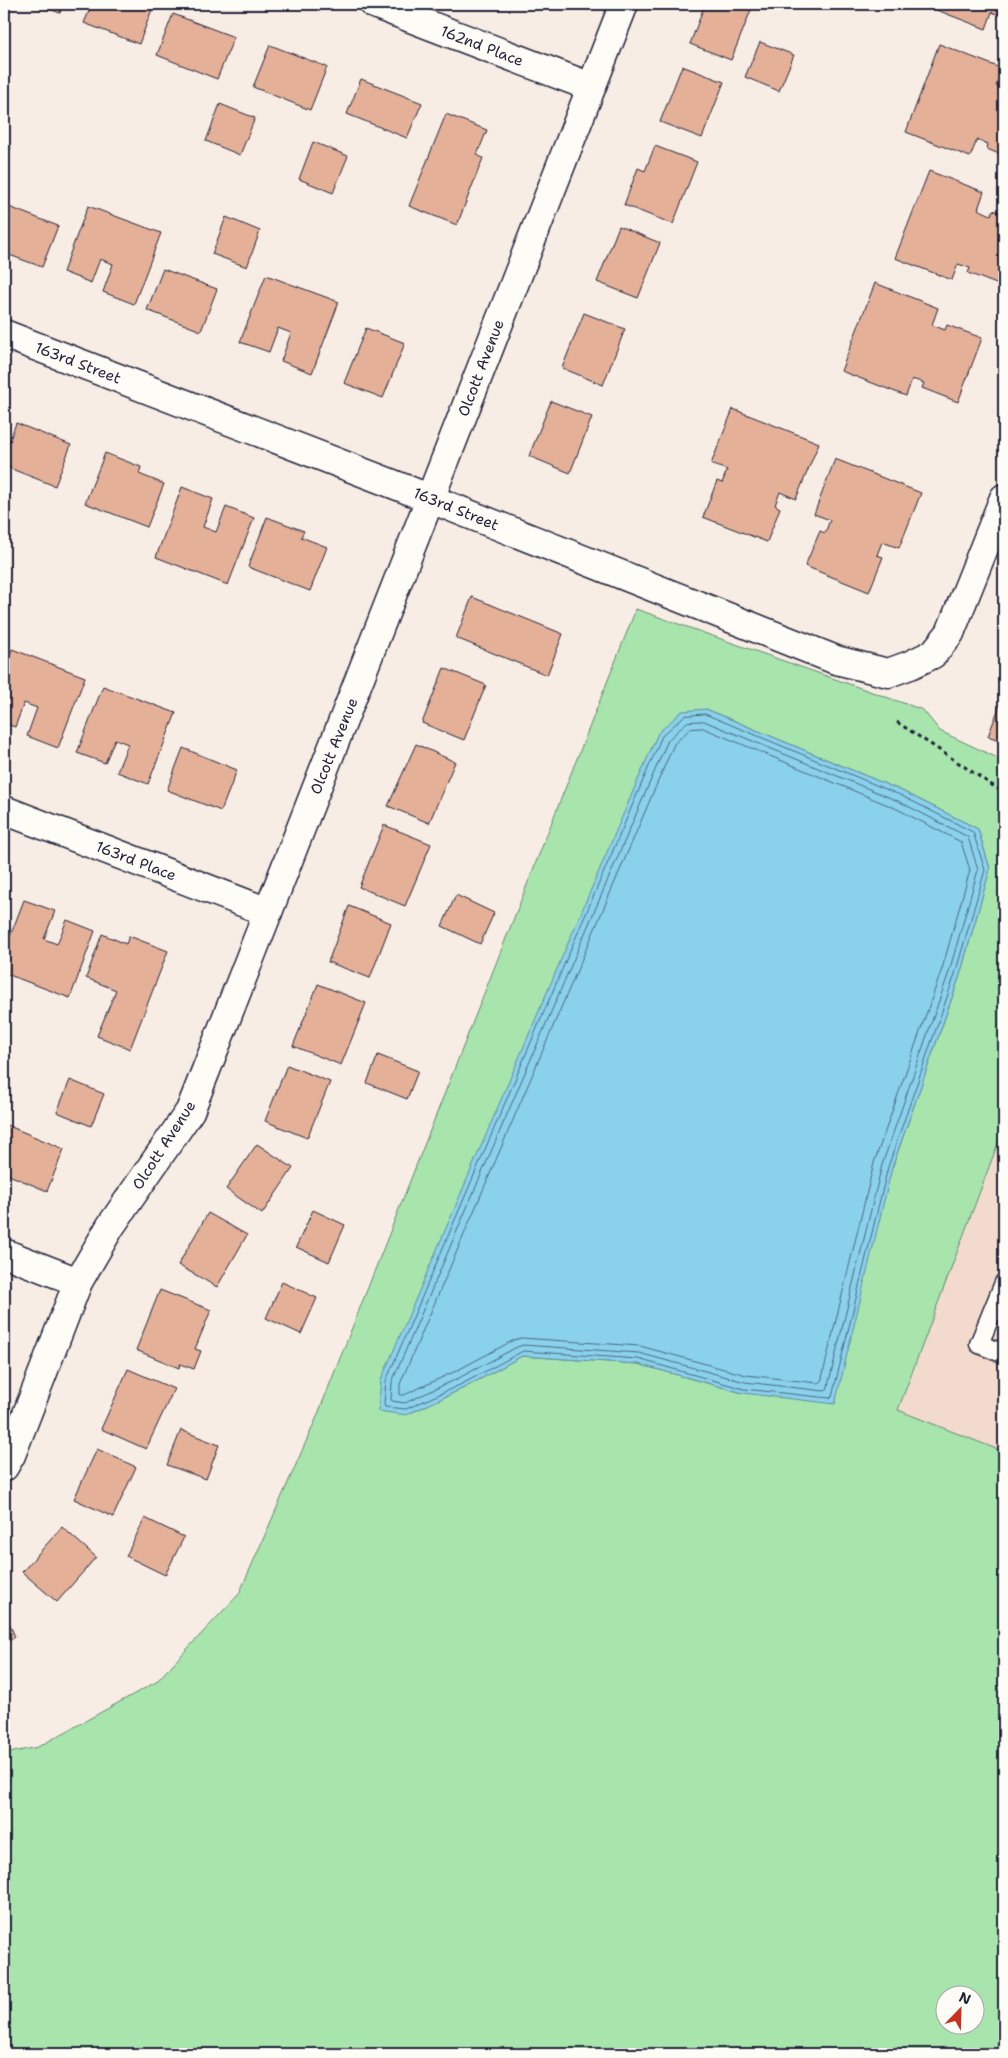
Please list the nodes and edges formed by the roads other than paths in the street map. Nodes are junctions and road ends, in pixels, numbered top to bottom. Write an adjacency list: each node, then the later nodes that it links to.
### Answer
1 (374, 4): 3 (street, 162nd Place)
2 (624, 4): 3 (street, Olcott Avenue)
3 (591, 87): 6 (street, Olcott Avenue)
4 (4, 334): 6 (street, 163rd Street)
5 (1004, 498): 6 (street, 163rd Street)
6 (430, 499): 8 (street, Olcott Avenue)
7 (4, 810): 8 (street, 163rd Place)
8 (268, 912): 10 (street, Olcott Avenue)
9 (4, 1253): 10 (street)
10 (78, 1282): 13 (street, Olcott Avenue)
11 (1004, 1283): 12 (lane)
12 (1004, 1354)
13 (4, 1467)

